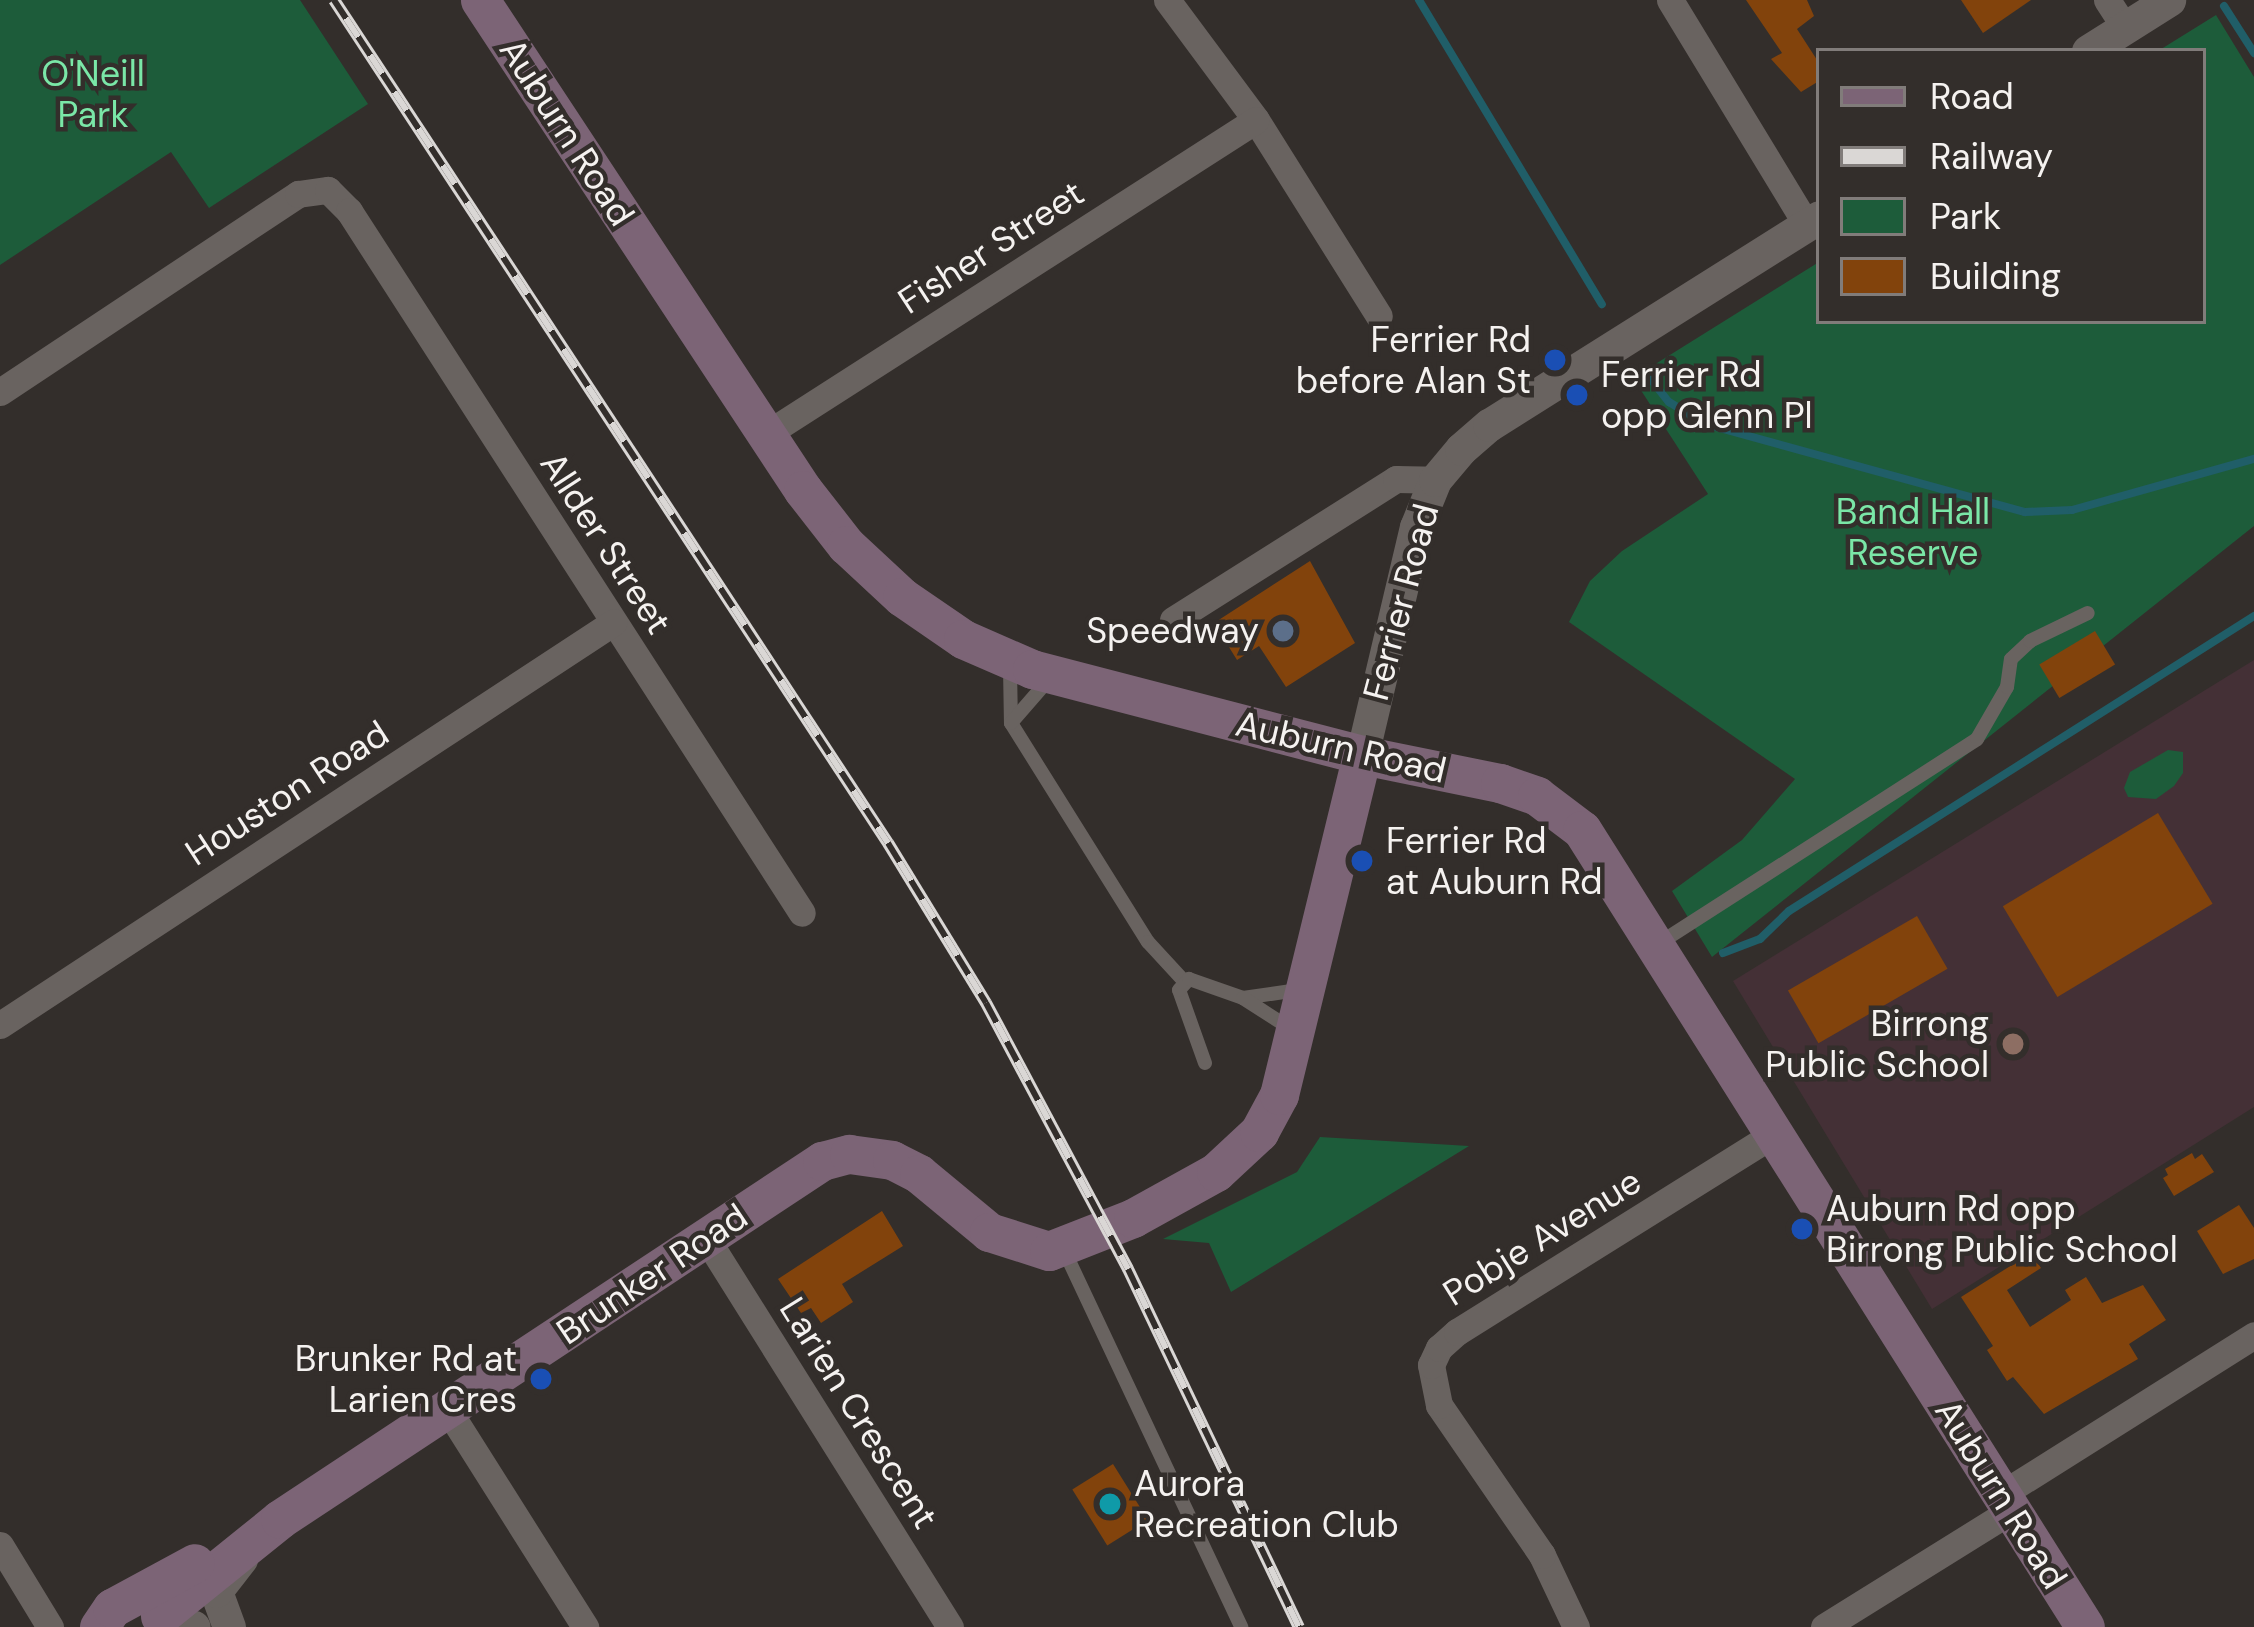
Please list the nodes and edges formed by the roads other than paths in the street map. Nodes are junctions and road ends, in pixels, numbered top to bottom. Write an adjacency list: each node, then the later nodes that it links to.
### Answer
1 (480, 0): 11 (main road, Auburn Road)
2 (1167, 0): 7 (street)
3 (1670, 0): 8 (street)
4 (2169, 0): 5 (street)
5 (2116, 14): 6 (street)
6 (2090, 48)
7 (1256, 120): 9 (street); 11 (street, Fisher Street)
8 (1813, 221): 12 (street, Ferrier Road)
9 (1379, 316)
10 (0, 392): 15 (street, Allder Street)
11 (765, 435): 16 (main road, Auburn Road)
12 (1435, 480): 14 (street); 19 (street, Ferrier Road)
13 (2088, 613): 21 (lane)
14 (1173, 620)
15 (614, 622): 20 (street, Allder Street); 25 (street, Houston Road)
16 (1010, 662): 17 (main road, Auburn Road); 18 (lane)
17 (1053, 675): 18 (lane); 19 (main road, Auburn Road)
18 (1011, 723): 22 (lane)
19 (1362, 755): 21 (main road, Auburn Road); 23 (main road, Ferrier Road)
20 (802, 913)
21 (1658, 944): 28 (main road, Auburn Road)
22 (1184, 981): 24 (lane); 27 (lane)
23 (1306, 989): 24 (lane); 26 (main road, Ferrier Road)
24 (1243, 998): 26 (lane)
25 (0, 1025)
26 (1295, 1032): 30 (main road, Ferrier Road)
27 (1205, 1063)
28 (1775, 1133): 33 (main road, Auburn Road); 43 (street, Pobje Avenue)
29 (706, 1238): 30 (main road, Brunker Road); 32 (main road, Brunker Road); 41 (street, Larien Crescent)
30 (1049, 1249): 42 (lane)
31 (2254, 1335): 33 (street)
32 (448, 1410): 34 (main road, Brunker Road); 40 (street)
33 (2007, 1502): 44 (street); 45 (main road, Auburn Road)
34 (280, 1519): 36 (main road, Brunker Road); 38 (main road, Brunker Road); 39 (street)
35 (0, 1545): 37 (street)
36 (107, 1618): 37 (street); 38 (main road)
37 (44, 1619)
38 (170, 1623)
39 (230, 1627)
40 (585, 1627)
41 (950, 1627)
42 (1241, 1627)
43 (1576, 1627)
44 (1824, 1627)
45 (2085, 1627)

